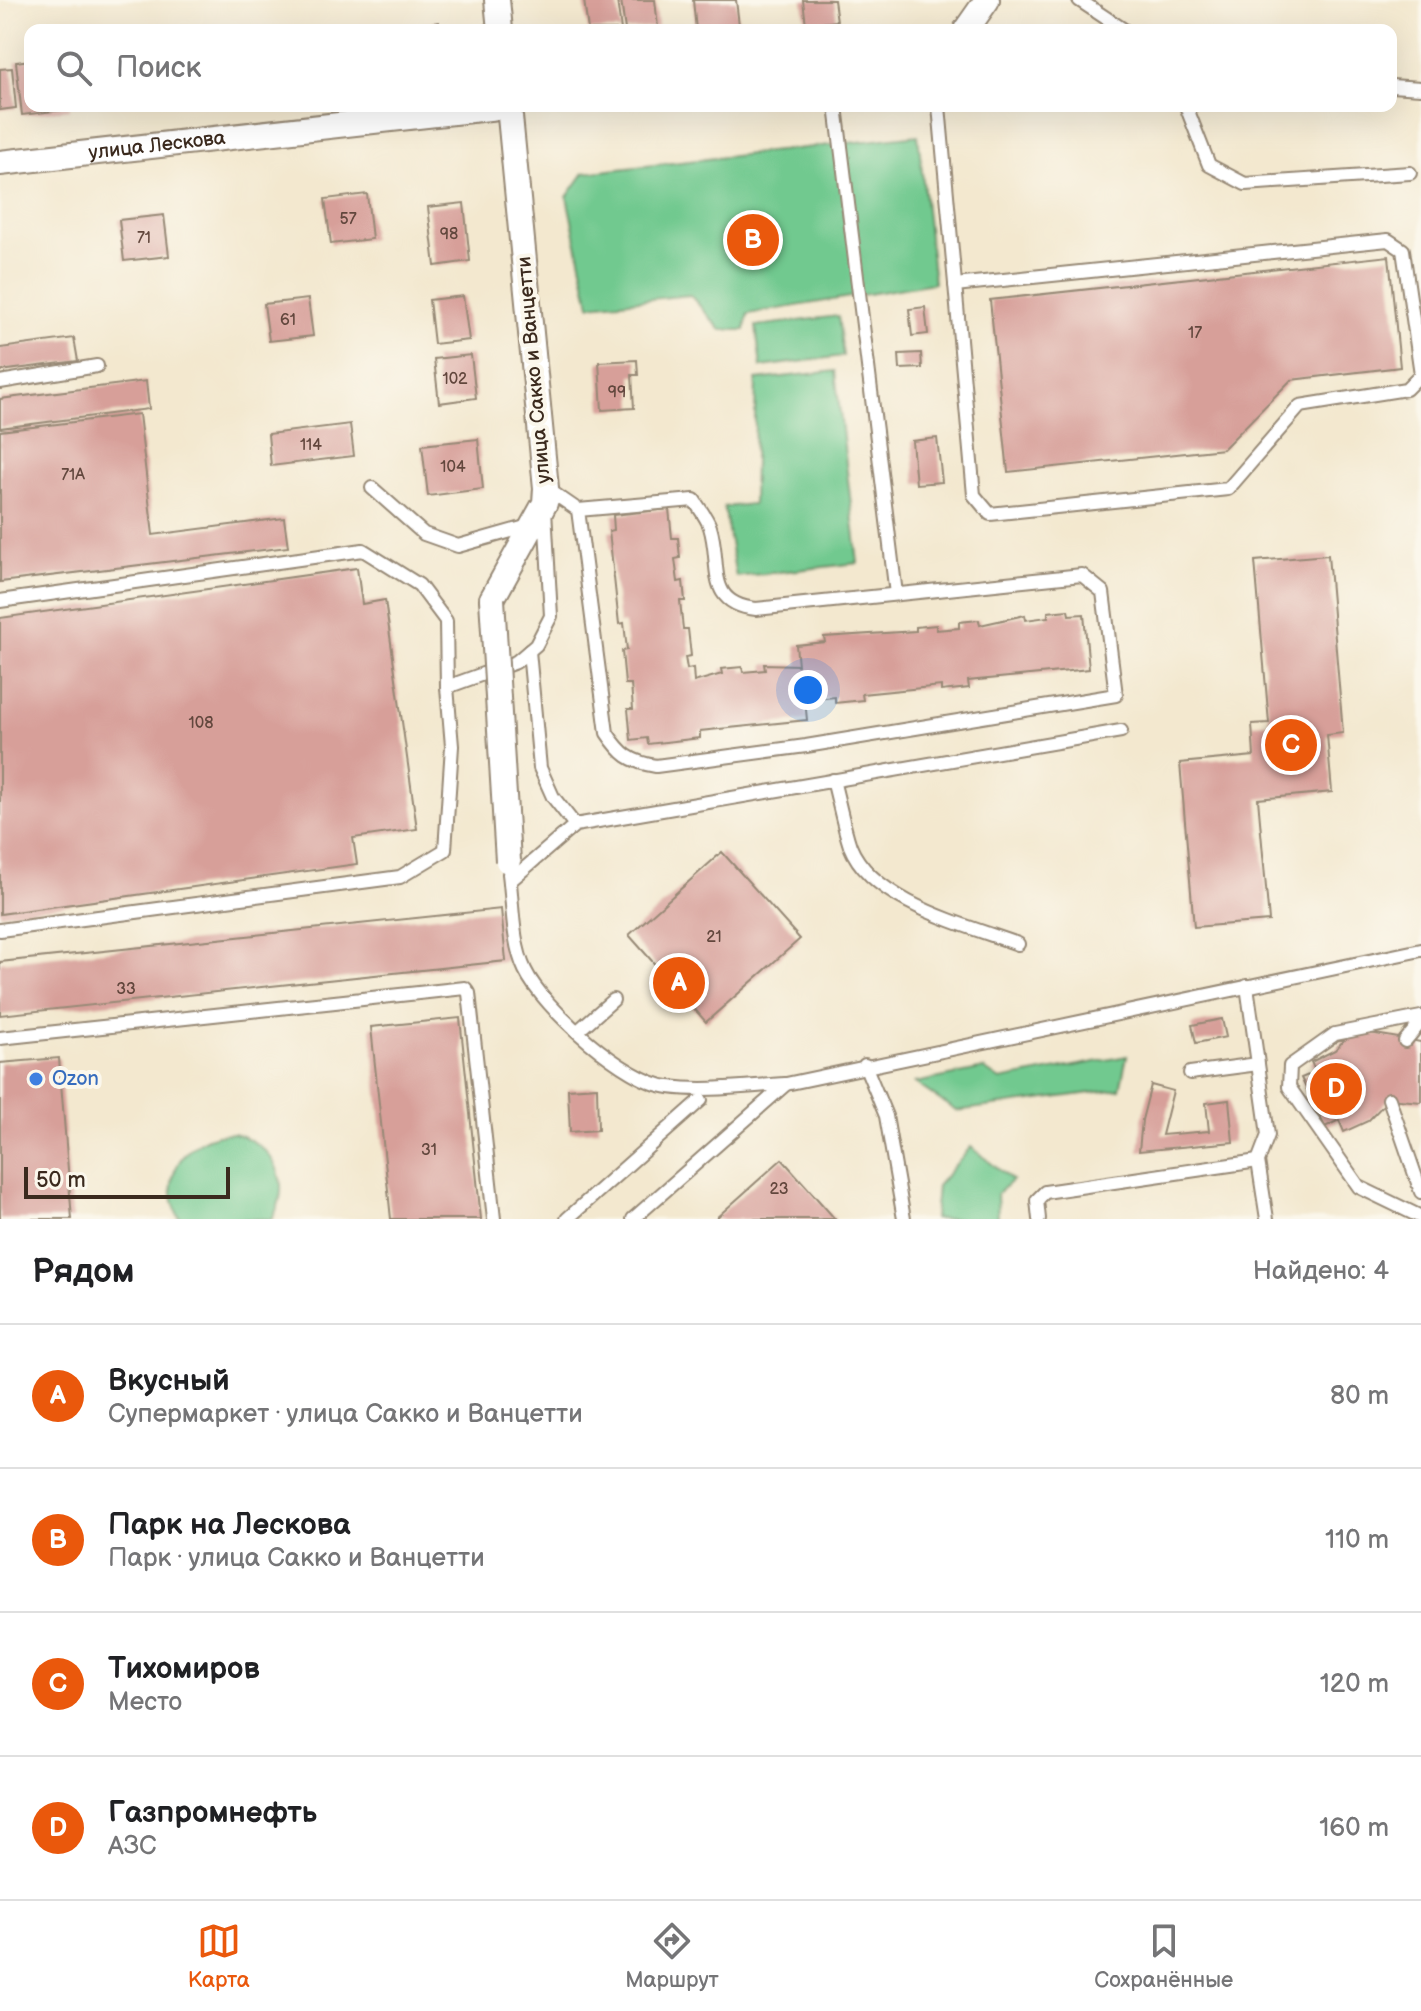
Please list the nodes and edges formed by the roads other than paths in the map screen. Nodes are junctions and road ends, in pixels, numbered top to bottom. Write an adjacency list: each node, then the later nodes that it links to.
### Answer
1 (497, 0): 4 (street)
2 (987, 0): 5 (street)
3 (1079, 0): 6 (lane)
4 (499, 24)
5 (970, 24)
6 (1115, 24)
7 (1397, 86): 8 (lane)
8 (1421, 88)
9 (455, 112): 14 (street, улица Лескова)
10 (509, 112): 21 (street, улица Сакко и Ванцетти)
11 (837, 112): 24 (lane)
12 (940, 112): 16 (lane)
13 (1188, 112): 15 (lane)
14 (0, 163)
15 (1410, 173)
16 (955, 285): 18 (lane); 18 (lane)
17 (97, 366): 19 (lane)
18 (1421, 374)
19 (0, 382)
20 (372, 488): 23 (lane)
21 (546, 496): 22 (lane); 23 (street, улица Сакко и Ванцетти); 26 (lane)
22 (578, 510): 24 (lane); 24 (lane)
23 (532, 525): 31 (street, улица Сакко и Ванцетти, bridge)
24 (896, 594)
25 (0, 601): 27 (lane)
26 (529, 651): 27 (lane); 30 (lane)
27 (447, 687): 32 (lane)
28 (1121, 731): 29 (lane)
29 (833, 780): 30 (lane); 33 (lane)
30 (575, 825): 31 (lane)
31 (509, 871): 38 (lane)
32 (0, 930)
33 (1018, 944)
34 (1421, 950): 35 (lane)
35 (1247, 986): 41 (lane); 42 (lane)
36 (613, 1000): 38 (lane)
37 (1421, 1019): 40 (lane); 49 (lane)
38 (579, 1030): 44 (lane)
39 (0, 1038): 50 (lane)
40 (1405, 1041)
41 (1258, 1064): 43 (lane); 47 (lane)
42 (865, 1065): 44 (lane); 53 (lane)
43 (1190, 1073)
44 (786, 1084): 52 (lane)
45 (1389, 1099): 48 (lane)
46 (701, 1100): 51 (lane)
47 (1258, 1161): 54 (lane); 55 (lane)
48 (1421, 1192)
49 (1421, 1217)
50 (494, 1219)
51 (567, 1219)
52 (633, 1219)
53 (904, 1219)
54 (1039, 1219)
55 (1267, 1219)

